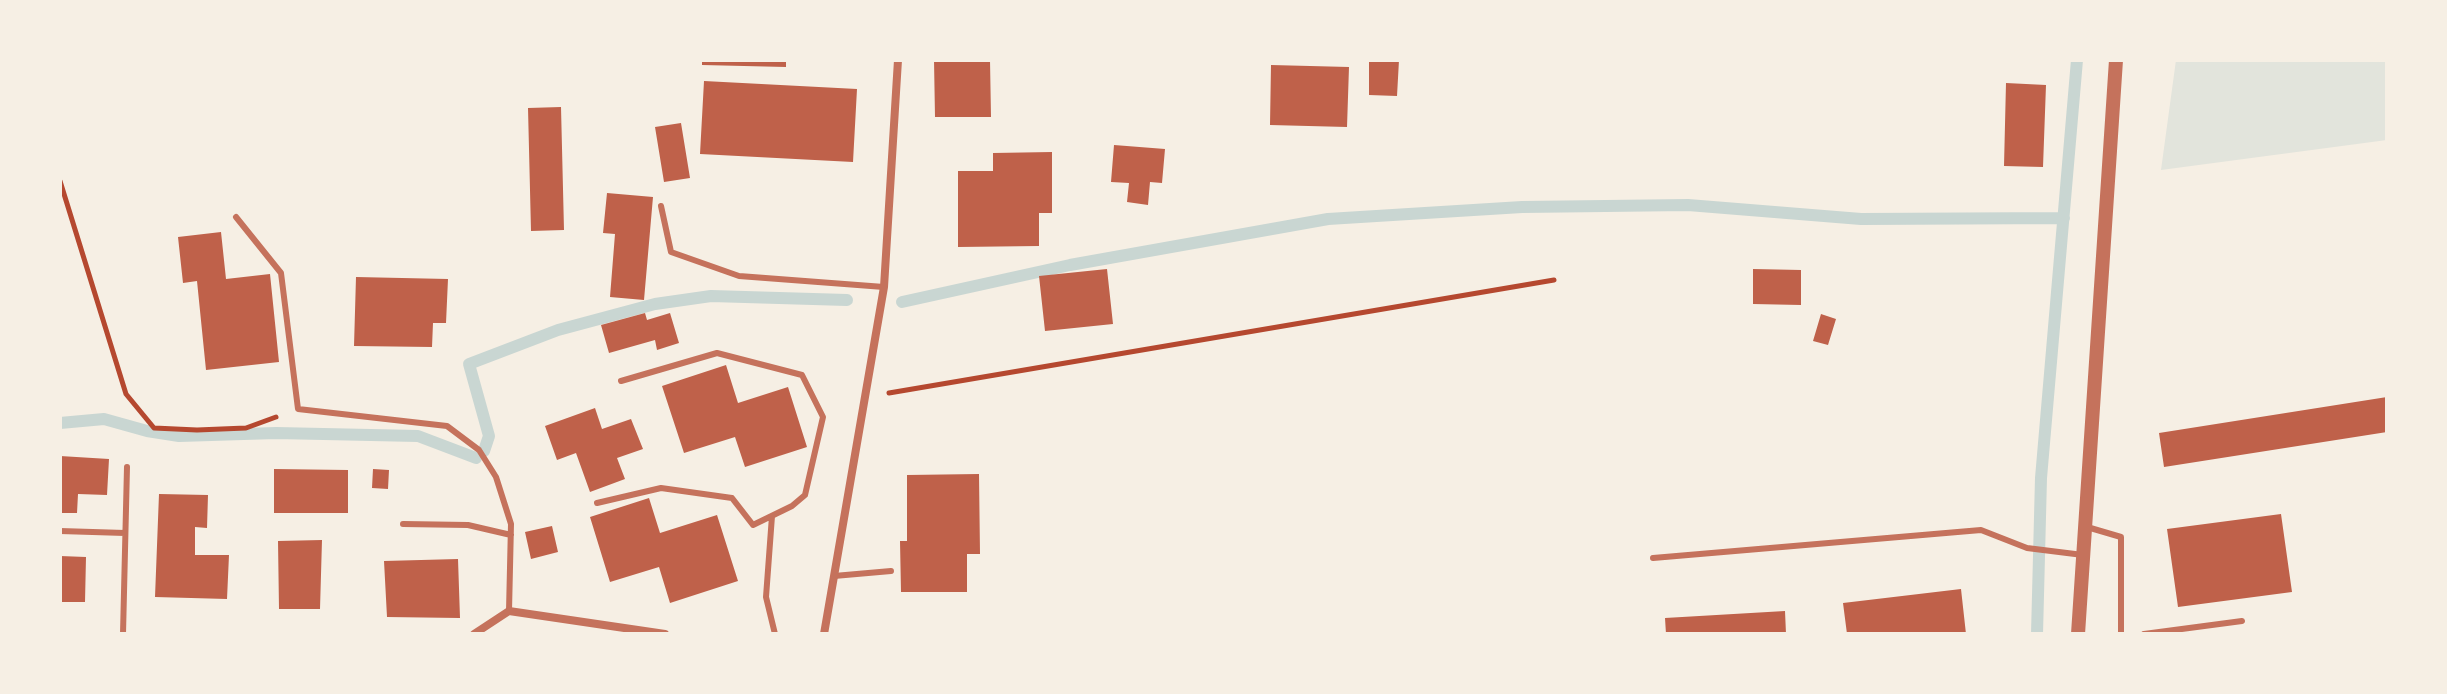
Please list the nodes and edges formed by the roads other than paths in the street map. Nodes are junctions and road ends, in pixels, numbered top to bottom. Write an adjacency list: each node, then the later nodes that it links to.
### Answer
1 (898, 60): 5 (street)
2 (2116, 60): 11 (street)
3 (661, 206): 5 (lane)
4 (236, 217): 14 (lane)
5 (884, 287): 18 (street)
6 (621, 381): 9 (lane)
7 (127, 467): 13 (lane)
8 (597, 503): 9 (lane)
9 (772, 516): 24 (lane)
10 (403, 524): 14 (lane)
11 (2084, 527): 15 (street); 27 (lane)
12 (60, 531): 13 (lane)
13 (125, 533): 21 (lane)
14 (511, 535): 19 (lane)
15 (2076, 554): 16 (lane); 26 (street)
16 (1653, 558)
17 (891, 571): 18 (lane)
18 (834, 576): 25 (street)
19 (509, 611): 22 (street); 23 (street)
20 (2242, 621): 28 (lane)
21 (123, 634)
22 (474, 634)
23 (665, 634)
24 (775, 634)
25 (824, 634)
26 (2078, 634)
27 (2121, 634)
28 (2144, 634)

